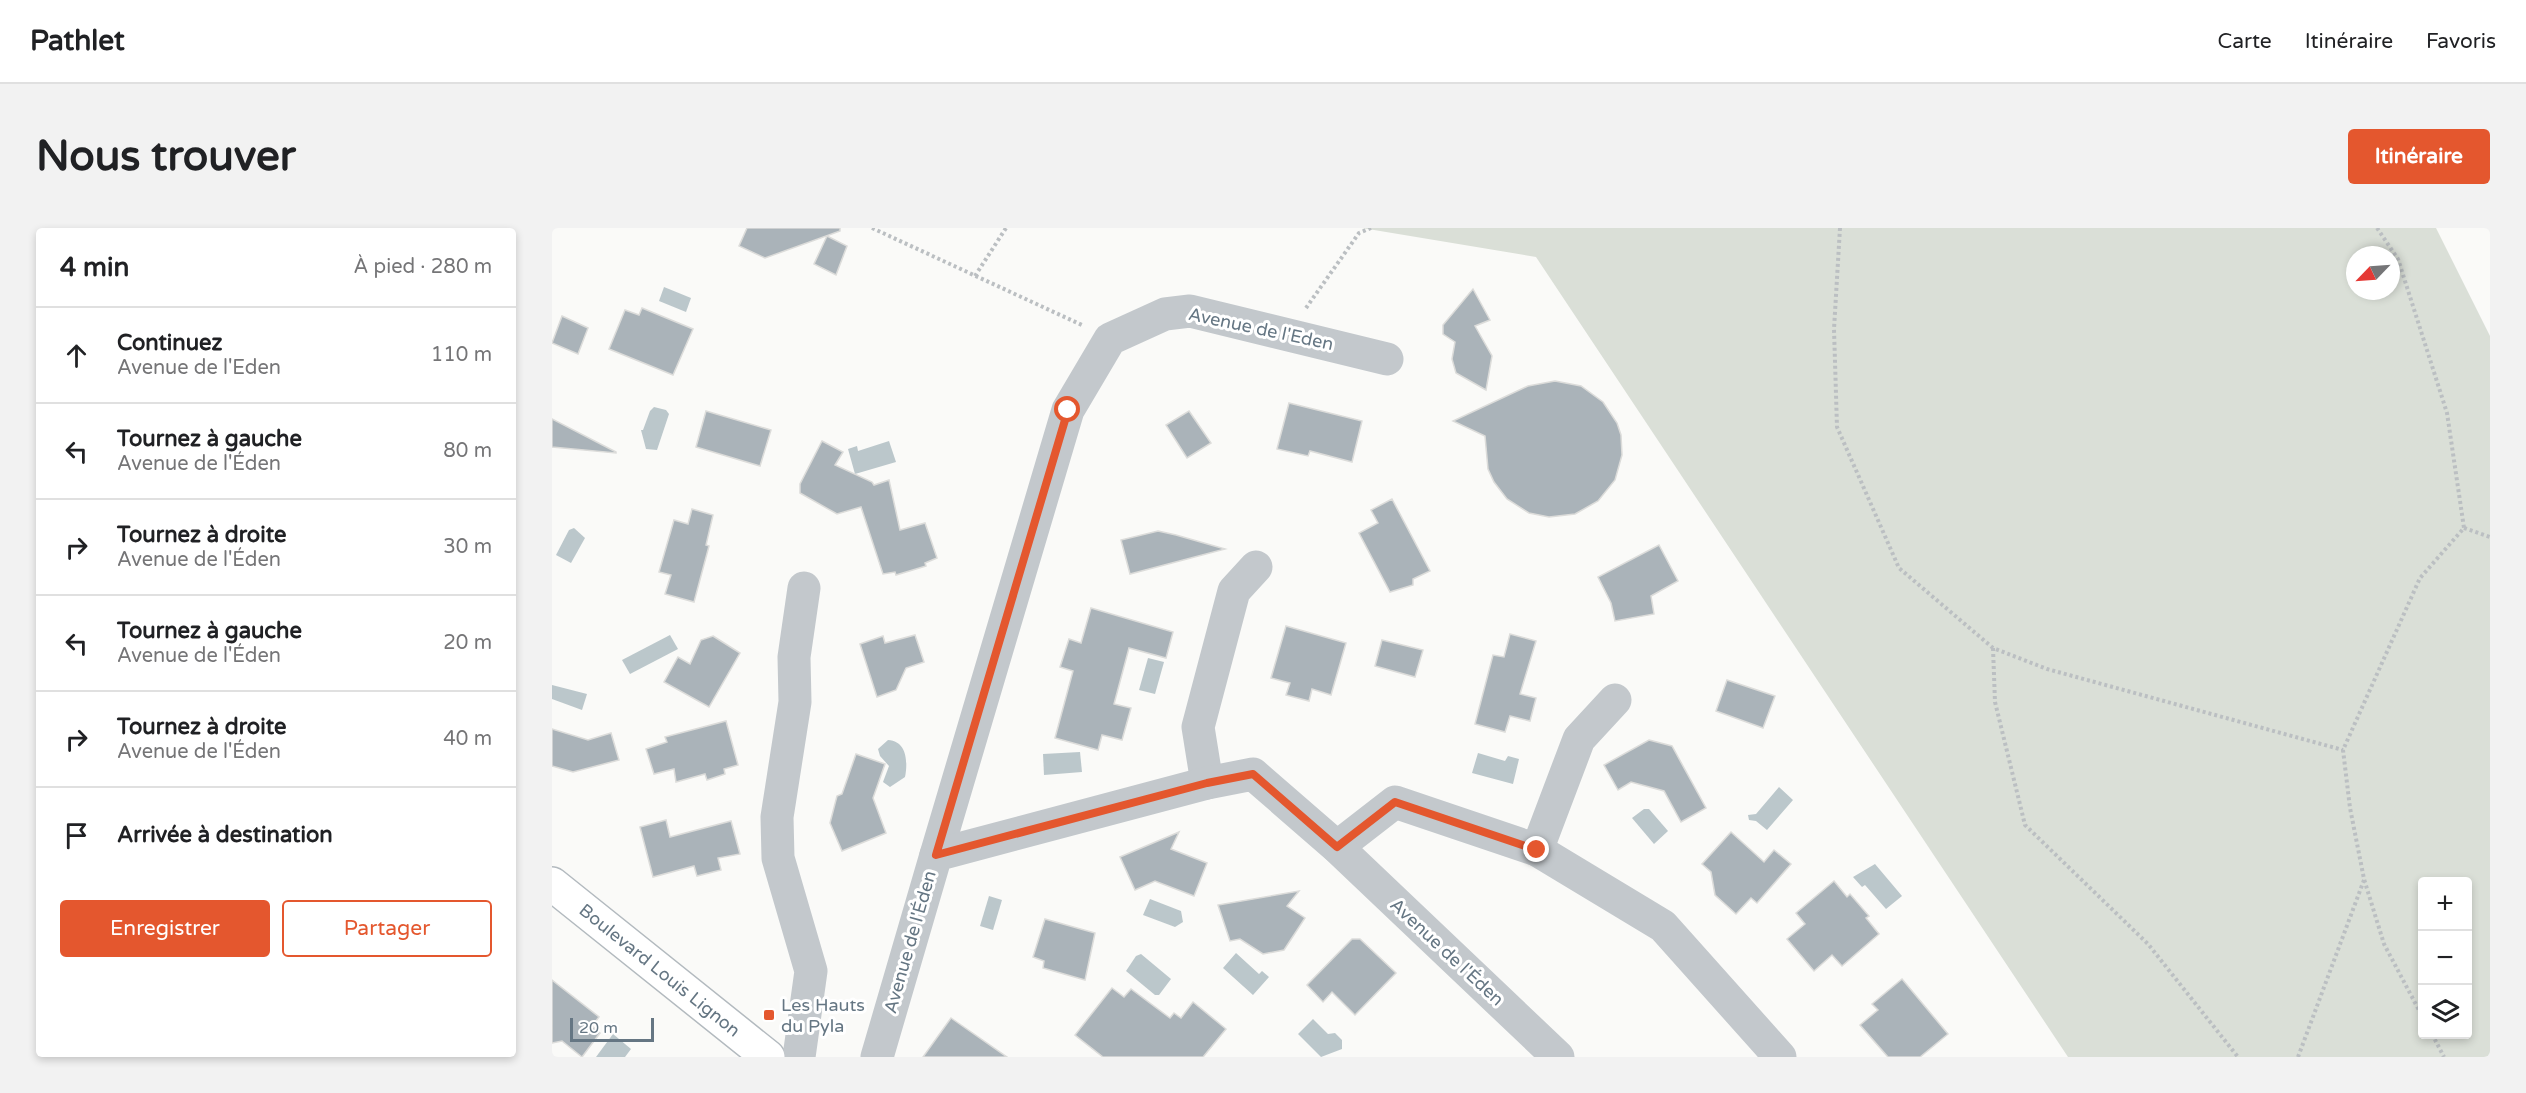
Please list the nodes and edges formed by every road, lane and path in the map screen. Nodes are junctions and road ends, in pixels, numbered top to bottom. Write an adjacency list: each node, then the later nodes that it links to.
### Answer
1 (872, 228): 8 (path)
2 (1006, 228): 8 (path)
3 (1355, 228): 7 (path)
4 (1371, 228): 7 (path)
5 (1840, 228): 16 (path)
6 (2377, 228): 12 (path)
7 (1359, 232): 9 (path)
8 (975, 276): 10 (path)
9 (1288, 333): 10 (street, Avenue de l'Eden); 11 (street, Avenue de l'Eden)
10 (1110, 339): 22 (street)
11 (1388, 359)
12 (2464, 528): 13 (path); 18 (path)
13 (2490, 537)
14 (1256, 567): 19 (street)
15 (804, 588): 28 (street)
16 (1993, 648): 18 (path); 32 (path)
17 (1616, 700): 21 (street)
18 (2343, 750): 23 (path)
19 (1207, 783): 20 (street, Avenue de l'Éden); 22 (street, Avenue de l'Éden)
20 (1337, 847): 21 (street); 30 (street, Avenue de l'Éden)
21 (1537, 850): 31 (street)
22 (936, 855): 29 (street, Avenue de l'Éden)
23 (2364, 879): 25 (path); 33 (path)
24 (552, 884): 27 (main road, Boulevard Louis Lignon)
25 (2418, 1008)
26 (2434, 1039): 34 (path)
27 (768, 1057)
28 (799, 1057)
29 (877, 1057)
30 (1558, 1057)
31 (1780, 1057)
32 (2238, 1057)
33 (2298, 1057)
34 (2444, 1057)

